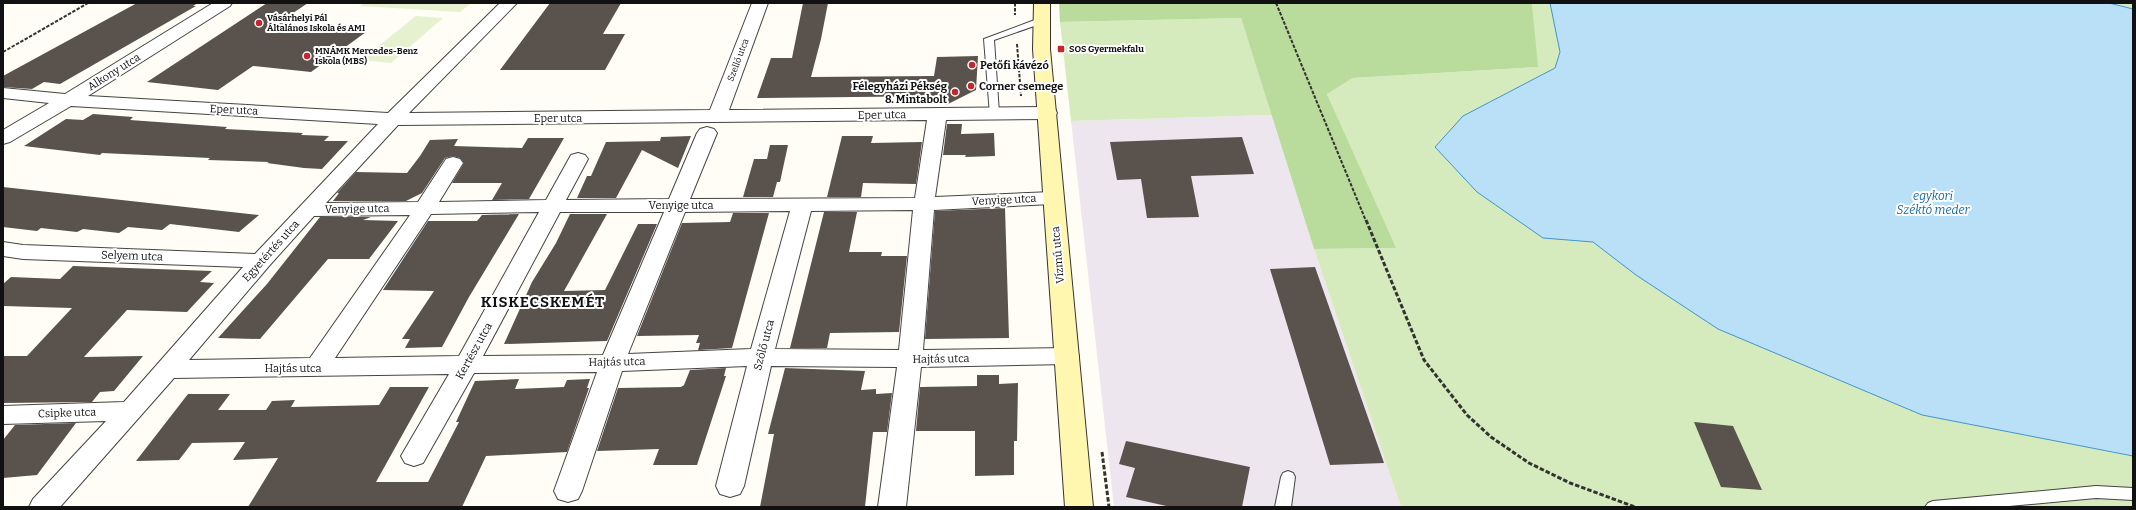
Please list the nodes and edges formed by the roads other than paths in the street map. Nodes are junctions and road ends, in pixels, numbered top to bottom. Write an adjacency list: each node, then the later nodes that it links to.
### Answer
1 (224, 3): 6 (street, Alkony utca)
2 (509, 3): 10 (street, Egyetértés utca)
3 (760, 3): 11 (street, Szellő utca)
4 (1041, 12): 7 (lane); 8 (main road, Vízmű utca)
5 (3, 93): 6 (street, Eper utca)
6 (68, 100): 10 (street, Eper utca); 12 (street, Alkony utca)
7 (994, 113): 8 (street, Eper utca); 9 (street, Eper utca)
8 (1048, 113): 15 (main road, Vízmű utca)
9 (937, 115): 11 (street, Eper utca); 16 (street)
10 (393, 119): 11 (street, Eper utca); 21 (street, Egyetértés utca)
11 (712, 125): 17 (street, Szellő utca)
12 (3, 138)
13 (578, 159): 19 (street, Kertész utca)
14 (453, 163): 20 (street)
15 (1052, 198): 16 (street, Venyige utca); 24 (main road, Vízmű utca)
16 (924, 204): 18 (street, Venyige utca); 26 (street)
17 (677, 205): 18 (street, Venyige utca); 19 (street, Venyige utca); 27 (street, Szellő utca)
18 (802, 205): 25 (street, Szőlő utca)
19 (552, 206): 20 (street, Venyige utca); 28 (street, Kertész utca)
20 (425, 208): 21 (street, Venyige utca); 29 (street)
21 (309, 210): 23 (street, Egyetértés utca)
22 (3, 249): 23 (street, Selyem utca)
23 (261, 261): 30 (street, Egyetértés utca)
24 (1067, 356): 26 (street, Hajtás utca); 40 (main road, Vízmű utca)
25 (761, 357): 26 (street, Hajtás utca); 27 (street, Hajtás utca); 35 (street, Szőlő utca)
26 (910, 359): 39 (street)
27 (612, 363): 28 (street, Hajtás utca); 36 (street, Szellő utca)
28 (467, 364): 29 (street, Hajtás utca); 33 (street, Kertész utca)
29 (316, 368): 30 (street, Hajtás utca)
30 (167, 369): 31 (street, Egyetértés utca)
31 (131, 411): 32 (street, Csipke utca); 38 (street, Egyetértés utca)
32 (3, 415)
33 (414, 456)
34 (1288, 477): 41 (lane)
35 (730, 486)
36 (568, 491)
37 (2133, 494): 42 (lane)
38 (43, 507)
39 (892, 507)
40 (1079, 507)
41 (1283, 507)
42 (1933, 507)

